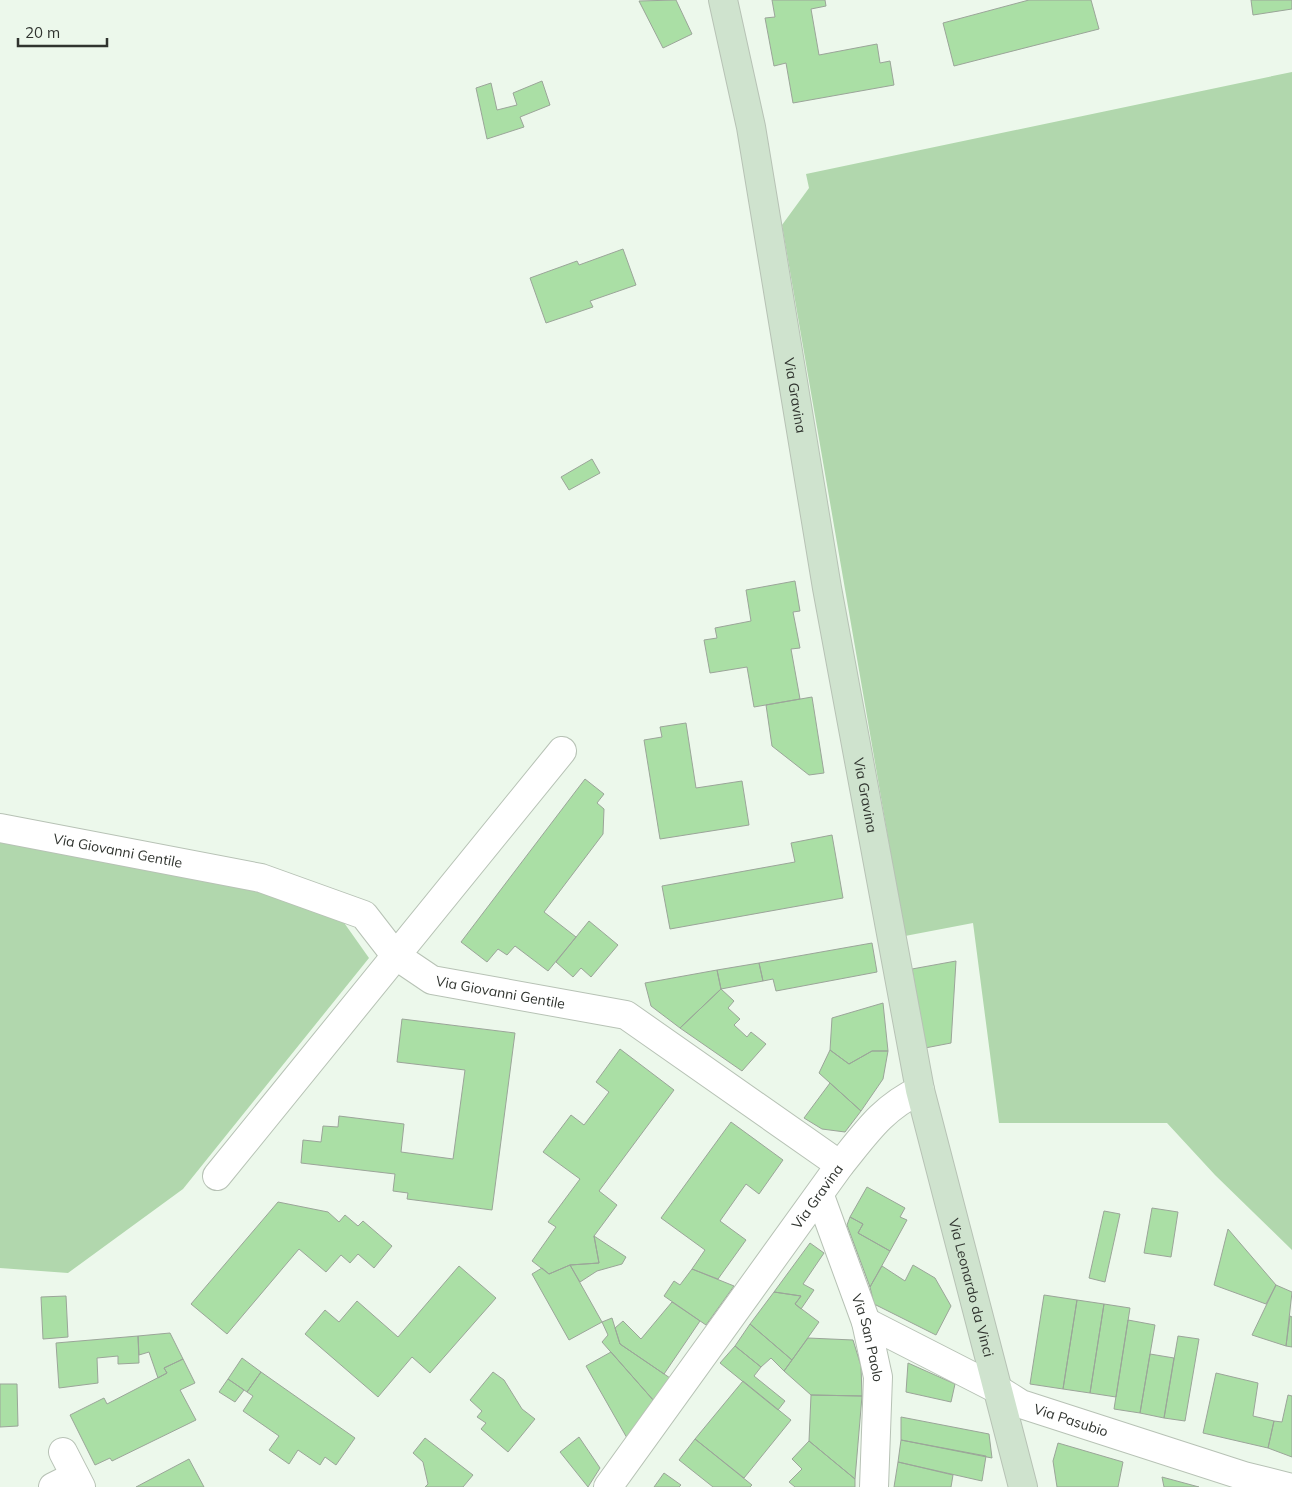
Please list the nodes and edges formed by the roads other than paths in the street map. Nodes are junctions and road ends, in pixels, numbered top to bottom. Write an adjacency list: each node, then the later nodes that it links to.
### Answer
1 (723, 0): 5 (street, Via Gravina)
2 (562, 751): 4 (street)
3 (0, 828): 4 (street, Via Giovanni Gentile)
4 (394, 955): 6 (street, Via Giovanni Gentile); 7 (street)
5 (920, 1090): 6 (street, Via Gravina); 10 (street, Via Leonardo da Vinci)
6 (840, 1166): 8 (street, Via Gravina)
7 (217, 1176)
8 (820, 1196): 9 (street, Via San Paolo); 14 (street, Via Gravina)
9 (866, 1322): 10 (street, Via Pasubio); 15 (street, Via San Paolo)
10 (997, 1388): 12 (street, Via Pasubio); 16 (street, Via Leonardo da Vinci)
11 (63, 1452): 13 (street)
12 (1245, 1481): 17 (street, Via Pasubio)
13 (70, 1483)
14 (608, 1487)
15 (874, 1487)
16 (1023, 1487)
17 (1288, 1487)

